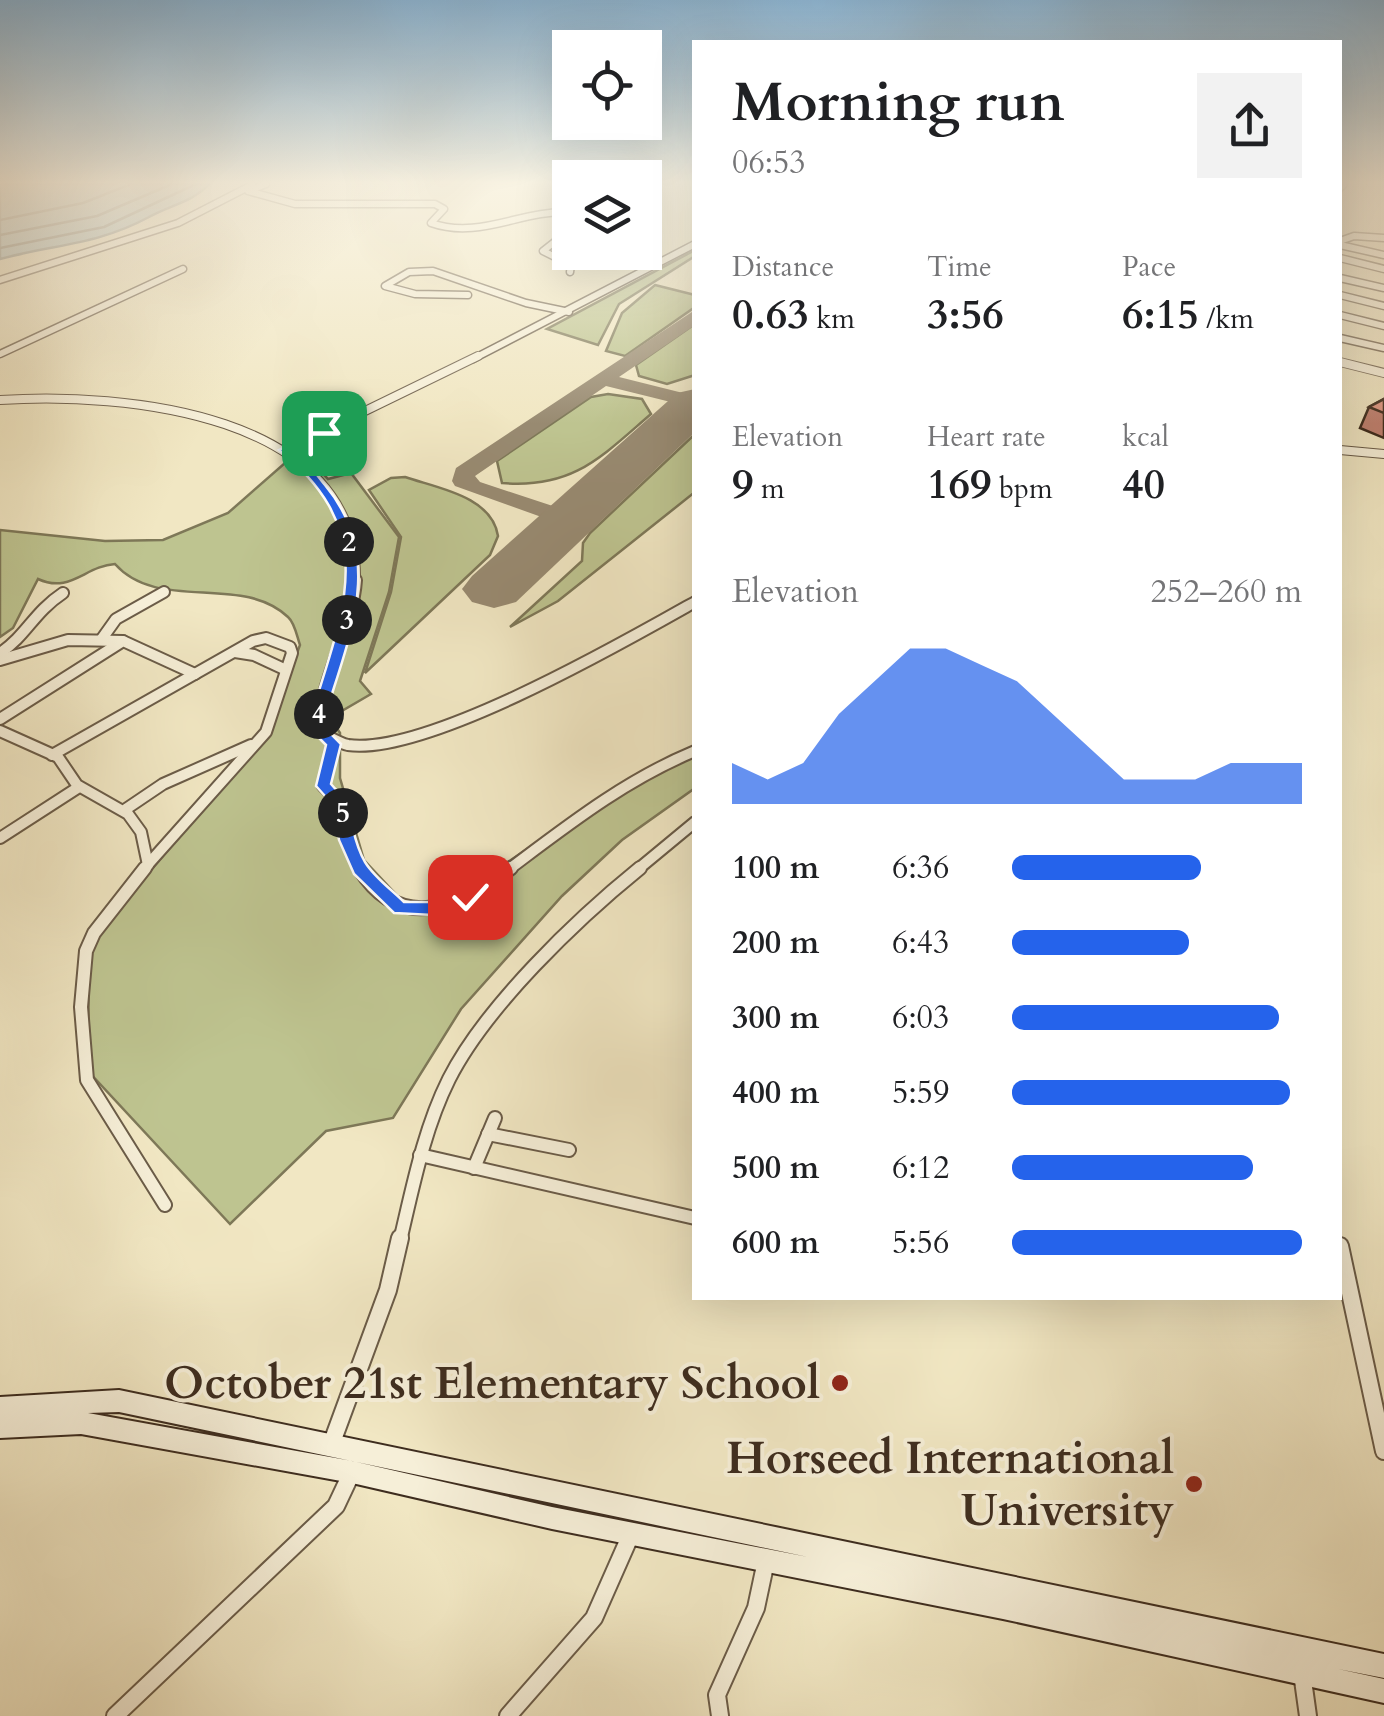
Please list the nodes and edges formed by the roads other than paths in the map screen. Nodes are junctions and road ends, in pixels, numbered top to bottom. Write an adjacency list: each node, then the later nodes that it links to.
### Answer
1 (51, 264): 5 (street)
2 (658, 264): 11 (street)
3 (183, 269): 17 (street)
4 (1342, 278): 6 (street)
5 (0, 280)
6 (1384, 288)
7 (468, 296): 11 (street)
8 (1342, 296): 9 (street)
9 (1373, 304): 10 (street); 13 (street)
10 (1384, 306)
11 (569, 312): 23 (street)
12 (1342, 316): 13 (street)
13 (1358, 320): 14 (street)
14 (1384, 326)
15 (1342, 338): 16 (street)
16 (1384, 348)
17 (0, 354)
18 (1342, 363): 19 (street)
19 (1384, 374)
20 (73, 387): 21 (street)
21 (60, 396): 22 (street); 23 (street)
22 (0, 400)
23 (284, 450): 38 (street)
24 (1342, 450): 25 (street)
25 (1384, 454)
26 (164, 592): 29 (street)
27 (64, 593): 32 (street)
28 (692, 604): 38 (street)
29 (101, 640): 30 (street); 32 (street)
30 (123, 641): 34 (street); 35 (street)
31 (235, 652): 33 (street); 33 (street); 34 (street)
32 (0, 657)
33 (284, 669): 37 (street)
34 (195, 674): 40 (street)
35 (0, 719)
36 (0, 731): 40 (street)
37 (253, 744): 42 (street); 45 (street)
38 (334, 744): 39 (street)
39 (692, 752)
40 (52, 754): 41 (street)
41 (79, 787): 42 (street); 44 (street)
42 (126, 809): 45 (street)
43 (692, 824): 49 (street)
44 (0, 838)
45 (148, 864): 51 (street)
46 (495, 1118): 47 (street)
47 (488, 1134): 48 (street); 50 (street)
48 (570, 1150)
49 (420, 1155): 50 (street); 57 (street)
50 (474, 1168): 52 (street)
51 (166, 1205)
52 (692, 1217)
53 (1342, 1254): 54 (street)
54 (1378, 1395): 58 (street)
55 (0, 1408): 57 (main road)
56 (0, 1428): 59 (main road)
57 (330, 1445): 62 (main road)
58 (1384, 1451)
59 (352, 1472): 60 (main road); 65 (street)
60 (632, 1532): 61 (main road); 66 (street)
61 (766, 1561): 63 (main road); 67 (street)
62 (1384, 1666)
63 (1302, 1673): 64 (main road); 68 (street)
64 (1384, 1690)
65 (116, 1716)
66 (508, 1716)
67 (720, 1716)
68 (1308, 1716)

